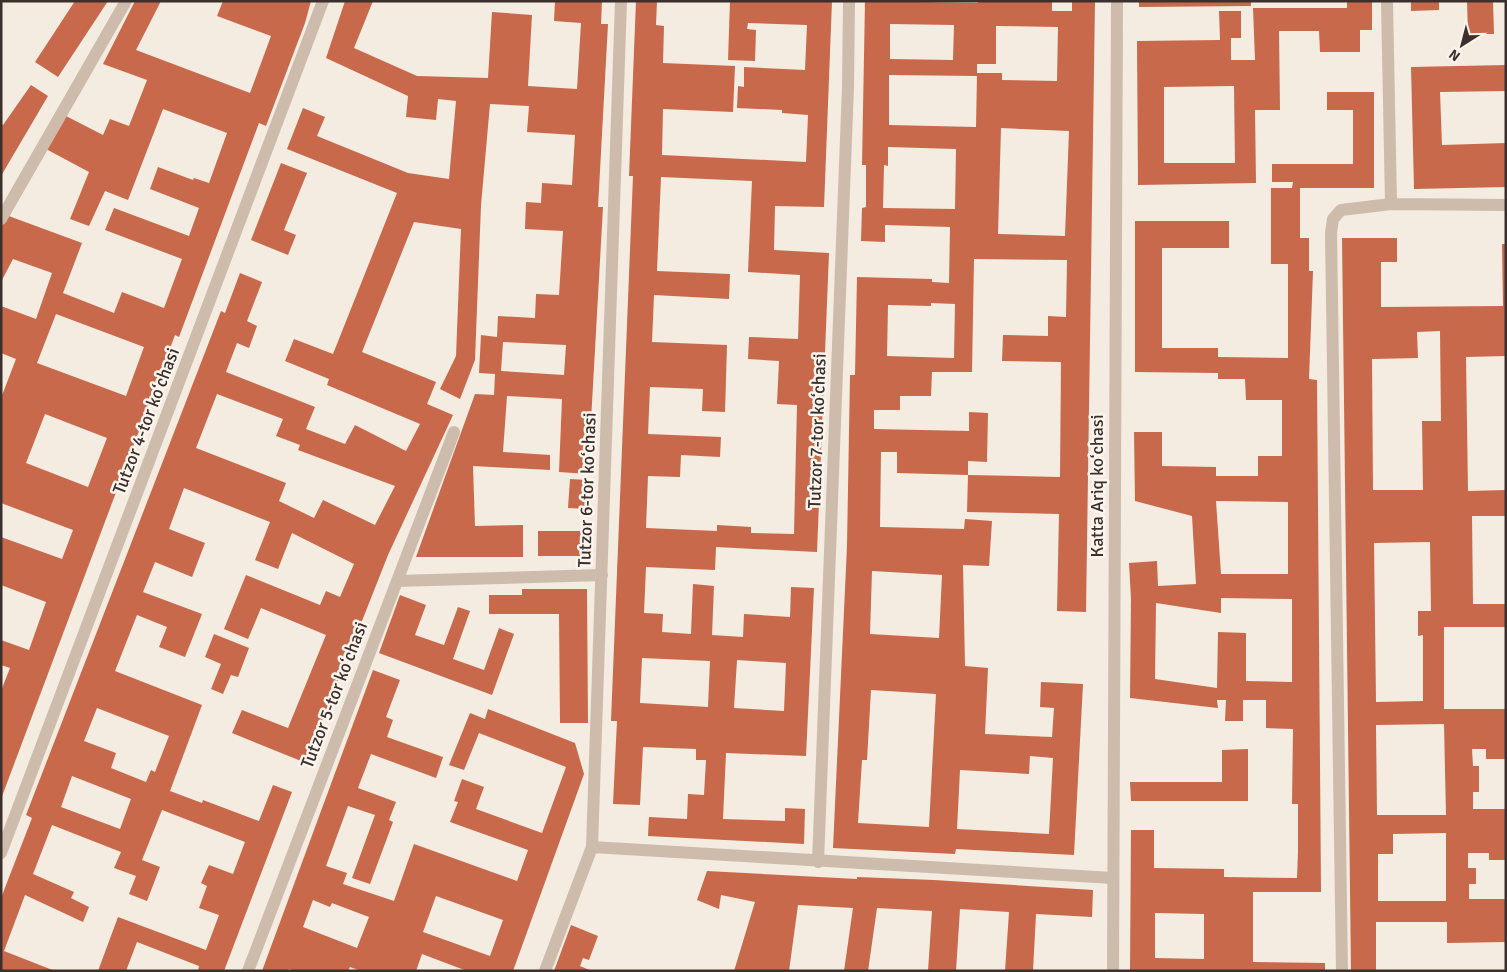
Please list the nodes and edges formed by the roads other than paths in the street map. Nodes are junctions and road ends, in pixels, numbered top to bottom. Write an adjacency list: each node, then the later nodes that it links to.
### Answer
1 (126, 1): 9 (street)
2 (322, 1): 14 (street, Tutzor 4-tor koʻchasi)
3 (621, 1): 11 (street, Tutzor 6-tor koʻchasi)
4 (849, 1): 15 (street, Tutzor 7-tor koʻchasi)
5 (1117, 1): 16 (street, Katta Ariq koʻchasi)
6 (1387, 1): 7 (street)
7 (1390, 204): 8 (street); 20 (street)
8 (1506, 205)
9 (1, 219)
10 (454, 432): 12 (street, Tutzor 5-tor koʻchasi)
11 (602, 574): 12 (street); 13 (street, Tutzor 6-tor koʻchasi)
12 (397, 580): 17 (street, Tutzor 5-tor koʻchasi)
13 (592, 847): 15 (street); 18 (street, Tutzor 6-tor koʻchasi)
14 (1, 853)
15 (818, 862): 16 (street)
16 (1113, 878): 19 (street, Katta Ariq koʻchasi)
17 (248, 971)
18 (545, 971)
19 (1113, 971)
20 (1342, 971)

